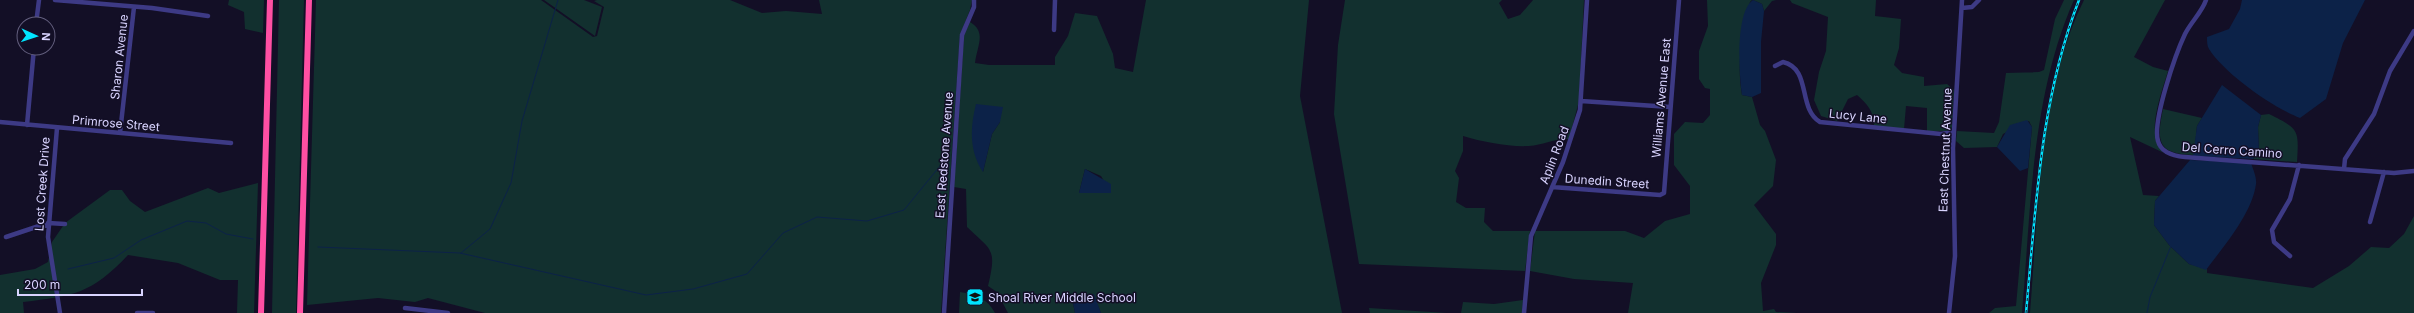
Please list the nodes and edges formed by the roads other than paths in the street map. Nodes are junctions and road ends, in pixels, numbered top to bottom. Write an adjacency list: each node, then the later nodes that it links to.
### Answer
1 (39, 0): 14 (street)
2 (55, 0): 12 (street)
3 (270, 0): 44 (highway)
4 (309, 0): 45 (highway)
5 (974, 0): 47 (street, East Redstone Avenue)
6 (1055, 0): 16 (street)
7 (1587, 0): 20 (street, Aplin Road)
8 (1679, 0): 21 (street, Williams Avenue East)
9 (1962, 0): 13 (street, East Chestnut Avenue)
10 (1979, 0): 13 (street)
11 (2206, 0): 28 (street, Del Cerro Camino)
12 (134, 7): 15 (street); 26 (street, Sharon Avenue)
13 (1962, 8): 25 (street, East Chestnut Avenue)
14 (37, 16)
15 (208, 16)
16 (1054, 30)
17 (2414, 31): 29 (street)
18 (33, 56): 23 (street)
19 (1775, 66): 25 (street, Lucy Lane)
20 (1581, 101): 21 (street); 32 (street, Aplin Road)
21 (1670, 107): 33 (street, Williams Avenue East)
22 (0, 122): 23 (street, Primrose Street)
23 (27, 125): 24 (street, Primrose Street)
24 (57, 128): 26 (street, Primrose Street); 35 (street, Lost Creek Drive)
25 (1954, 132): 49 (street, East Chestnut Avenue)
26 (120, 134): 27 (street, Primrose Street)
27 (231, 143)
28 (2299, 165): 29 (street, Del Cerro Camino); 38 (street)
29 (2344, 169): 31 (street, Del Cerro Camino)
30 (2414, 171): 31 (street, Del Cerro Camino)
31 (2384, 172): 34 (street)
32 (1552, 188): 33 (street, Dunedin Street); 48 (street, Aplin Road)
33 (1660, 195)
34 (2370, 222)
35 (48, 224): 36 (street); 37 (street); 41 (street, Lost Creek Drive)
36 (65, 224)
37 (6, 237)
38 (2290, 256)
39 (405, 308): 40 (street)
40 (413, 311): 46 (street)
41 (60, 313)
42 (136, 313): 43 (street)
43 (153, 313)
44 (261, 313)
45 (300, 313)
46 (448, 313)
47 (944, 313)
48 (1524, 313)
49 (1949, 313)

